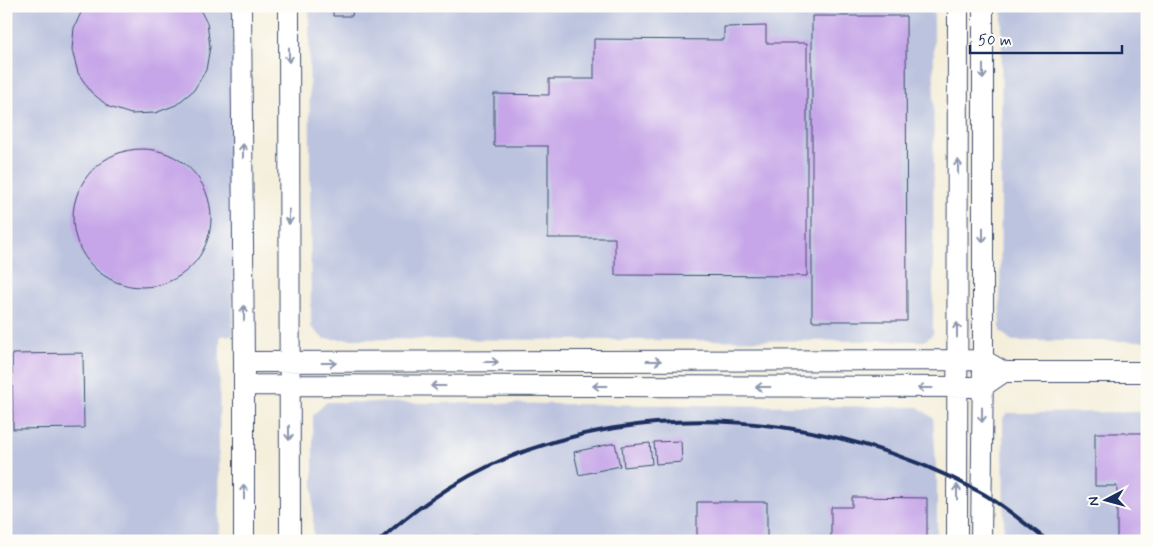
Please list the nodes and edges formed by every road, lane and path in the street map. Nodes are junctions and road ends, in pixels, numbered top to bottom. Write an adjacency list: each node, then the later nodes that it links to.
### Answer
1 (241, 6): 7 (street, one-way to 1)
2 (289, 6): 8 (street, one-way to 8)
3 (958, 6): 5 (street, one-way to 3)
4 (983, 6): 6 (street, one-way to 6)
5 (957, 360): 6 (street); 8 (street, one-way to 5); 13 (street)
6 (983, 360): 9 (street); 14 (street)
7 (244, 362): 8 (street); 11 (street)
8 (290, 363): 12 (street)
9 (1004, 372): 10 (street); 14 (street)
10 (1147, 372)
11 (244, 385): 12 (street); 15 (street, one-way to 11)
12 (289, 385): 13 (street, one-way to 12); 16 (street, one-way to 16)
13 (956, 388): 14 (street); 17 (street, one-way to 13)
14 (982, 388): 18 (street, one-way to 18)
15 (244, 541)
16 (290, 541)
17 (957, 541)
18 (981, 541)

